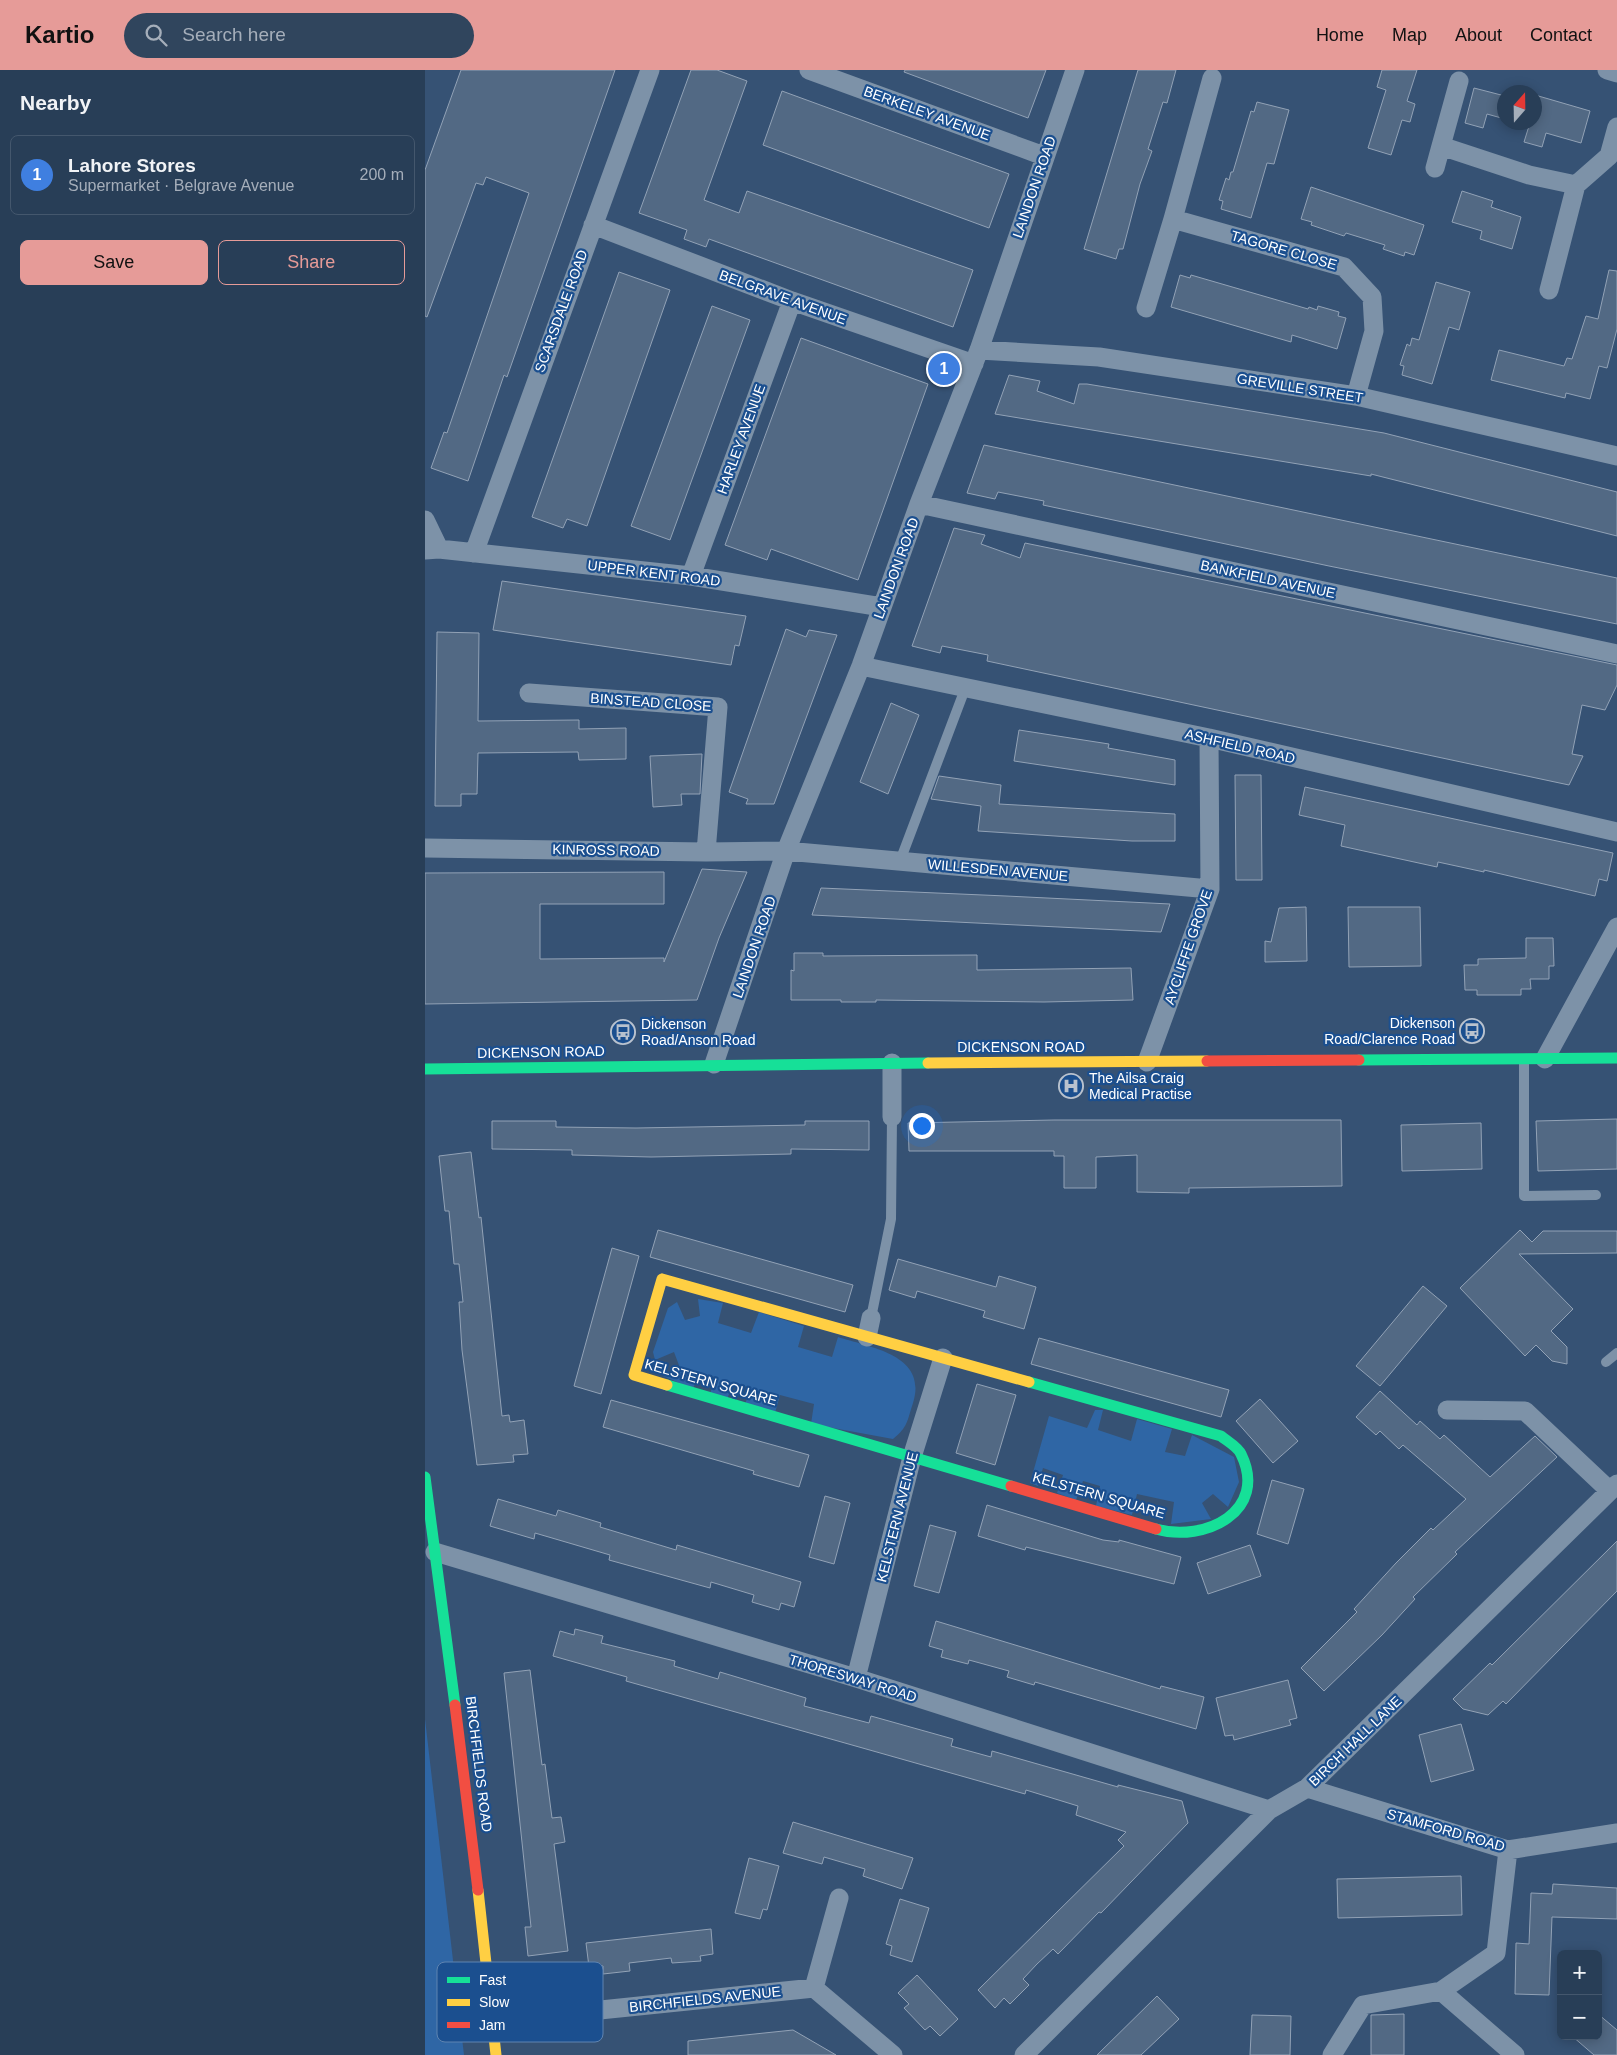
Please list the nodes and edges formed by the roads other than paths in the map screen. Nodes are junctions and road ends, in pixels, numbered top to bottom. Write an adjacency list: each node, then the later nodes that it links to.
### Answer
1 (650, 70): 14 (street, SCARSDALE ROAD)
2 (809, 70): 10 (street, BERKELEY AVENUE)
3 (1075, 70): 10 (street, LAINDON ROAD)
4 (1607, 70): 5 (street)
5 (1617, 73)
6 (1212, 78): 13 (street)
7 (1459, 81): 9 (street)
8 (1617, 127): 12 (street)
9 (1441, 146): 11 (street); 12 (street)
10 (1045, 156): 18 (street, LAINDON ROAD)
11 (1435, 168)
12 (1576, 185): 15 (street)
13 (1173, 219): 17 (street); 19 (street, TAGORE CLOSE)
14 (593, 225): 16 (street, BELGRAVE AVENUE); 24 (street, SCARSDALE ROAD)
15 (1549, 290)
16 (792, 301): 18 (street, BELGRAVE AVENUE); 25 (street, HARLEY AVENUE)
17 (1146, 308)
18 (976, 357): 19 (street, GREVILLE STREET); 21 (street, LAINDON ROAD)
19 (1356, 396): 20 (street, GREVILLE STREET)
20 (1616, 453)
21 (919, 504): 26 (street, LAINDON ROAD); 27 (street, BANKFIELD AVENUE)
22 (425, 520): 23 (street)
23 (432, 550): 24 (street, UPPER KENT ROAD)
24 (474, 553): 25 (street, UPPER KENT ROAD)
25 (691, 576): 26 (street, UPPER KENT ROAD)
26 (882, 607): 28 (street, LAINDON ROAD)
27 (1617, 654)
28 (861, 666): 29 (street, ASHFIELD ROAD); 34 (street, LAINDON ROAD)
29 (965, 689): 31 (street, ASHFIELD ROAD); 36 (lane)
30 (529, 694): 35 (street, BINSTEAD CLOSE)
31 (1209, 738): 32 (street, ASHFIELD ROAD); 37 (street, AYCLIFFE GROVE)
32 (1617, 832)
33 (425, 848): 35 (street, KINROSS ROAD)
34 (786, 851): 35 (street, KINROSS ROAD); 36 (street, WILLESDEN AVENUE); 44 (street, LAINDON ROAD)
35 (706, 852)
36 (900, 861): 37 (street, WILLESDEN AVENUE)
37 (1211, 889): 42 (street, AYCLIFFE GROVE)
38 (1617, 927): 41 (street)
39 (1617, 1058): 41 (main road, DICKENSON ROAD)
40 (1524, 1059): 41 (main road, DICKENSON ROAD); 42 (main road, DICKENSON ROAD); 47 (lane)
41 (1545, 1059)
42 (1147, 1062): 43 (main road, DICKENSON ROAD)
43 (892, 1063): 44 (main road, DICKENSON ROAD); 46 (street)
44 (714, 1064): 45 (main road, DICKENSON ROAD)
45 (425, 1069)
46 (892, 1117): 48 (lane)
47 (1596, 1195)
48 (871, 1318): 49 (street)
49 (867, 1337): 51 (main road, KELSTERN SQUARE); 54 (main road, KELSTERN SQUARE)
50 (1617, 1354): 52 (lane)
51 (943, 1358): 54 (street, KELSTERN AVENUE); 54 (main road, KELSTERN SQUARE)
52 (1606, 1362)
53 (1447, 1410): 56 (street)
54 (912, 1457): 58 (street, KELSTERN AVENUE)
55 (425, 1477): 57 (main road, BIRCHFIELDS ROAD)
56 (1614, 1487): 59 (street, BIRCH HALL LANE)
57 (435, 1552): 58 (street, THORESWAY ROAD); 64 (main road, BIRCHFIELDS ROAD)
58 (856, 1678): 60 (street, THORESWAY ROAD)
59 (1307, 1788): 60 (street, BIRCH HALL LANE); 62 (street, STAMFORD ROAD)
60 (1269, 1810): 71 (street, BIRCH HALL LANE)
61 (1617, 1833): 62 (street, STAMFORD ROAD)
62 (1508, 1850): 66 (street)
63 (839, 1898): 65 (street)
64 (486, 1962)
65 (814, 1988): 67 (street, BIRCHFIELDS AVENUE); 70 (street)
66 (1441, 1991): 72 (street); 73 (street)
67 (603, 2010)
68 (495, 2042): 69 (main road, BIRCHFIELDS ROAD)
69 (496, 2055)
70 (893, 2055)
71 (1024, 2055)
72 (1332, 2055)
73 (1515, 2055)

